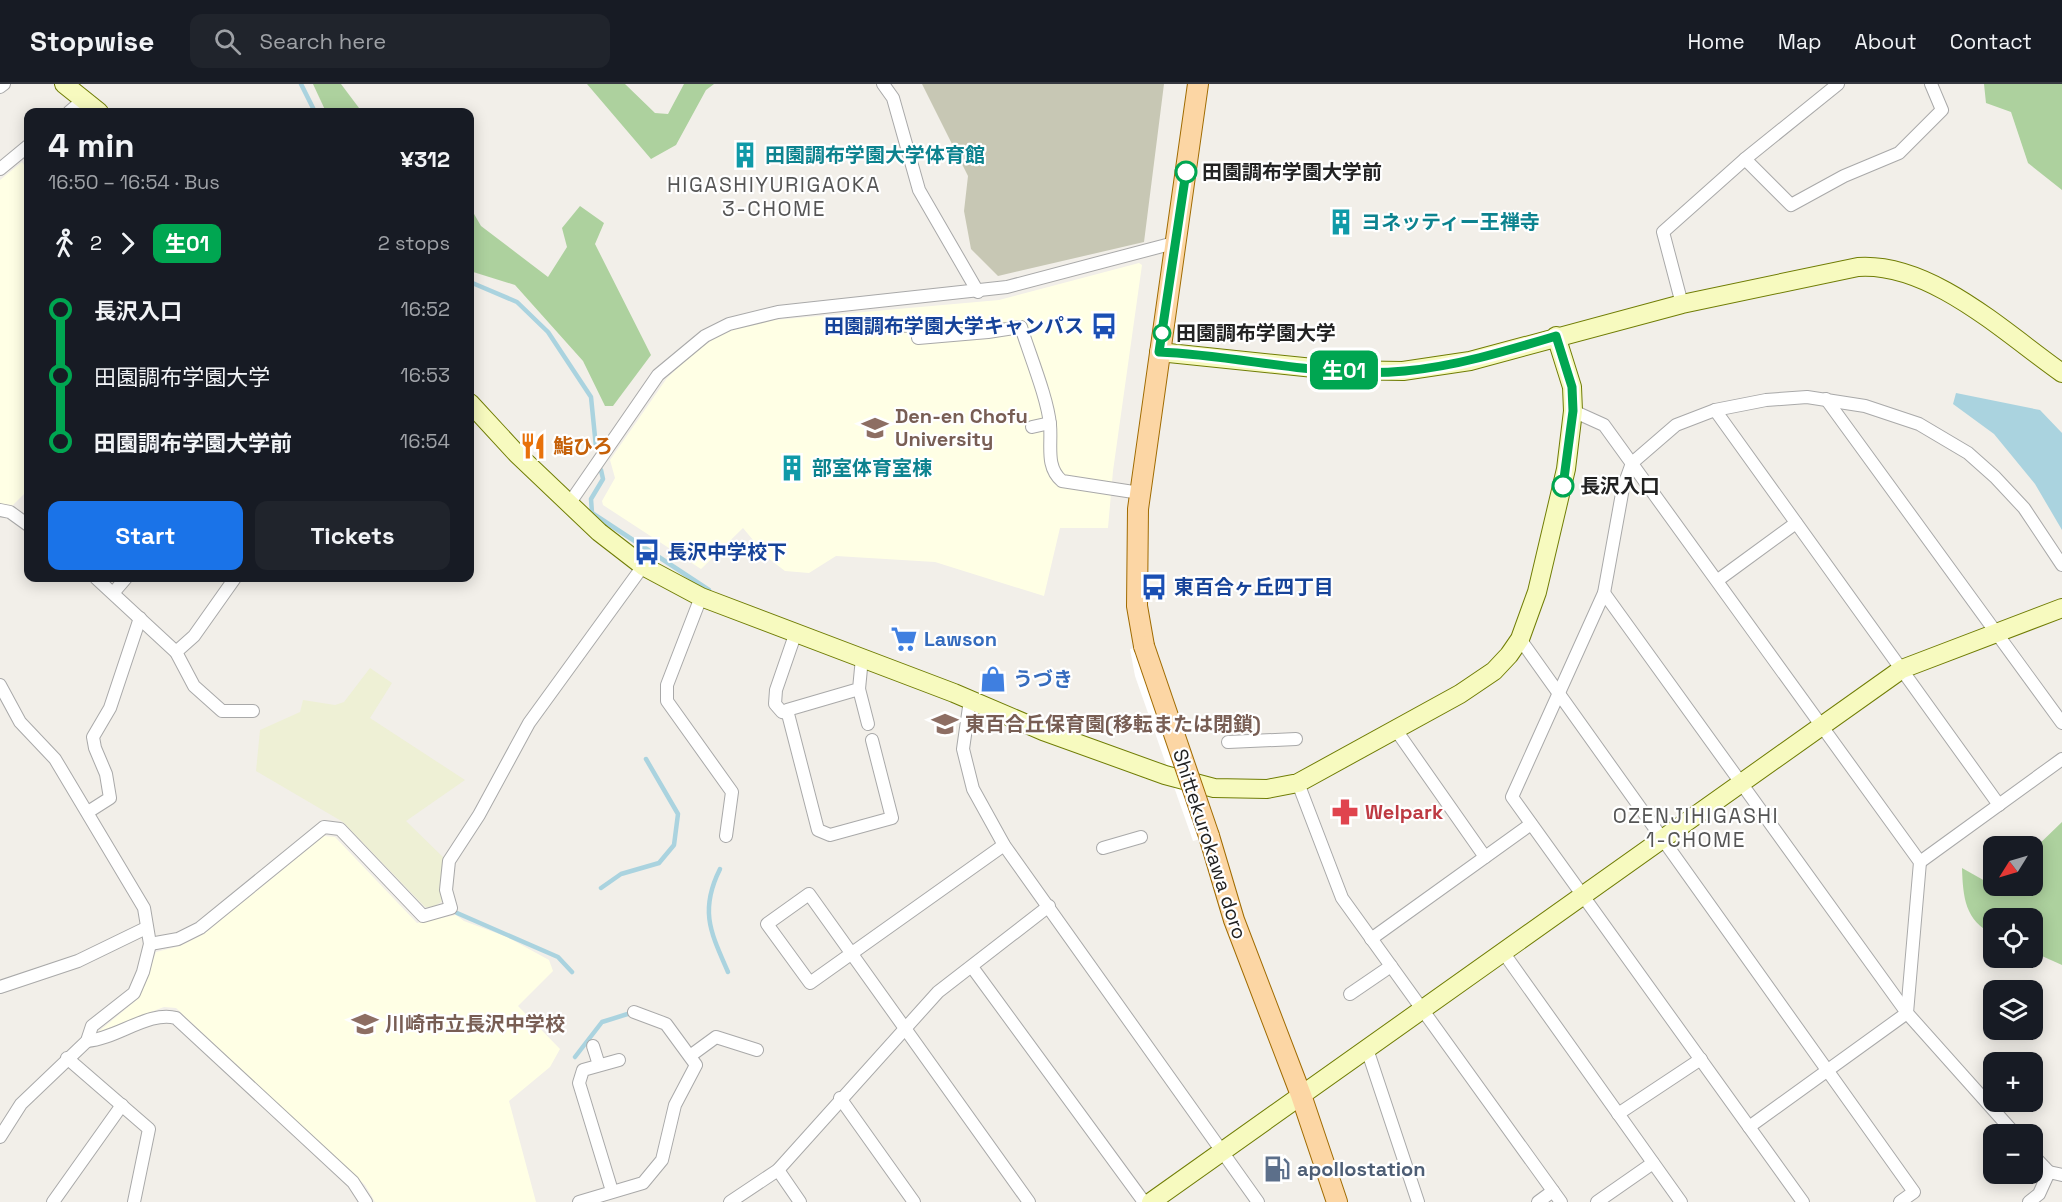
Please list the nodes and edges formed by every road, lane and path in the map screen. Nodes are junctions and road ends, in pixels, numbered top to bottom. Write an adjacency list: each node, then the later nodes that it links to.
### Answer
1 (4, 84): 7 (street)
2 (64, 84): 8 (street)
3 (883, 84): 15 (street)
4 (1198, 84): 14 (main road, Shittekurokawa doro)
5 (1838, 84): 12 (street)
6 (1931, 84): 12 (street)
7 (0, 87)
8 (83, 100): 9 (street); 10 (street)
9 (74, 108)
10 (94, 108)
11 (24, 150): 13 (street)
12 (1745, 159): 16 (street)
13 (0, 169)
14 (1174, 243): 15 (street); 21 (main road, Shittekurokawa doro)
15 (978, 292): 31 (street)
16 (1682, 304): 19 (street); 22 (street)
17 (850, 327): 18 (street)
18 (958, 334): 20 (street); 27 (street)
19 (1556, 336): 21 (street); 26 (street)
20 (918, 338)
21 (1159, 352): 30 (main road, Shittekurokawa doro)
22 (2062, 374)
23 (1826, 399): 25 (street); 35 (street); 47 (street)
24 (474, 407): 31 (street)
25 (1715, 410): 29 (street); 34 (street)
26 (1573, 411): 29 (street); 48 (street)
27 (1050, 423): 28 (street); 30 (street)
28 (1032, 427)
29 (1632, 463): 37 (street); 42 (street)
30 (1140, 493): 103 (main road, Shittekurokawa doro, bridge)
31 (569, 504): 36 (street)
32 (0, 510): 33 (street)
33 (24, 522)
34 (1796, 523): 37 (street); 51 (street)
35 (2062, 565)
36 (643, 566): 43 (street); 82 (street)
37 (1718, 580): 60 (street)
38 (101, 582): 41 (street)
39 (123, 582): 41 (street)
40 (232, 582): 49 (street)
41 (114, 592): 45 (street)
42 (1604, 593): 54 (street); 67 (street)
43 (701, 597): 46 (street); 71 (street)
44 (2062, 608): 47 (street)
45 (140, 618): 49 (street); 69 (street)
46 (796, 632): 50 (street); 57 (street)
47 (1997, 634): 51 (street); 58 (street)
48 (1520, 639): 54 (street); 61 (street)
49 (176, 652): 56 (street)
50 (862, 658): 53 (street); 55 (street)
51 (1902, 669): 60 (street); 68 (street)
52 (0, 685): 69 (street)
53 (859, 689): 57 (street); 59 (street)
54 (1557, 692): 70 (street); 73 (street)
55 (970, 700): 66 (street); 74 (street)
56 (253, 711)
57 (788, 714): 63 (street)
58 (2062, 723)
59 (868, 724)
60 (1821, 726): 67 (street); 77 (street)
61 (1396, 730): 66 (street); 76 (street)
62 (1296, 739): 64 (street)
63 (872, 740)
64 (1228, 742)
65 (2062, 759): 68 (street)
66 (1298, 783): 81 (street)
67 (1742, 783): 73 (street); 91 (street)
68 (1999, 805): 77 (street)
69 (88, 812): 80 (street)
70 (1531, 824): 76 (street); 78 (street)
71 (726, 836)
72 (1141, 837): 75 (street)
73 (1663, 839): 78 (street); 102 (street)
74 (1004, 846): 79 (street); 83 (street)
75 (1103, 848)
76 (1485, 858): 81 (street)
77 (1920, 862): 91 (street)
78 (1582, 896): 84 (street); 99 (street)
79 (1049, 906): 86 (street); 110 (street)
80 (146, 928): 82 (street); 87 (street)
81 (1371, 939): 85 (street)
82 (150, 944): 93 (street)
83 (852, 952): 83 (street); 92 (street)
84 (1503, 952): 89 (street); 106 (street)
85 (1391, 966): 88 (street); 89 (street)
86 (972, 967): 92 (street); 127 (street)
87 (0, 987)
88 (1350, 994)
89 (1422, 1010): 95 (street); 117 (street)
90 (634, 1012): 97 (street)
91 (1907, 1013): 102 (street); 107 (street)
92 (905, 1028): 104 (street); 126 (street)
93 (87, 1041): 98 (street); 121 (street)
94 (593, 1046): 101 (street)
95 (1366, 1049): 103 (street); 131 (street)
96 (757, 1050): 97 (street)
97 (690, 1056): 116 (street)
98 (68, 1058): 105 (street); 109 (street)
99 (1701, 1059): 106 (street); 108 (street)
100 (619, 1060): 101 (street)
101 (599, 1065): 116 (street)
102 (1829, 1070): 108 (street); 136 (street)
103 (1301, 1095): 110 (street); 130 (main road, Shittekurokawa doro)
104 (840, 1098): 113 (street); 125 (street)
105 (122, 1105): 119 (street); 120 (street)
106 (1618, 1114): 111 (street)
107 (2006, 1124)
108 (1749, 1127): 118 (street)
109 (0, 1137)
110 (1221, 1151): 128 (street); 129 (street)
111 (1653, 1163): 134 (street); 135 (street)
112 (2043, 1166): 114 (street)
113 (778, 1170): 123 (street); 124 (street)
114 (2049, 1172): 115 (street); 137 (street)
115 (2062, 1175)
116 (612, 1191): 122 (street)
117 (1553, 1191): 132 (street); 133 (street)
118 (1800, 1201)
119 (53, 1202)
120 (134, 1202)
121 (366, 1202)
122 (579, 1202)
123 (730, 1202)
124 (801, 1202)
125 (914, 1202)
126 (1029, 1202)
127 (1144, 1202)
128 (1150, 1202)
129 (1258, 1202)
130 (1337, 1202)
131 (1418, 1202)
132 (1538, 1202)
133 (1561, 1202)
134 (1597, 1202)
135 (1681, 1202)
136 (1900, 1202)
137 (2029, 1202)

